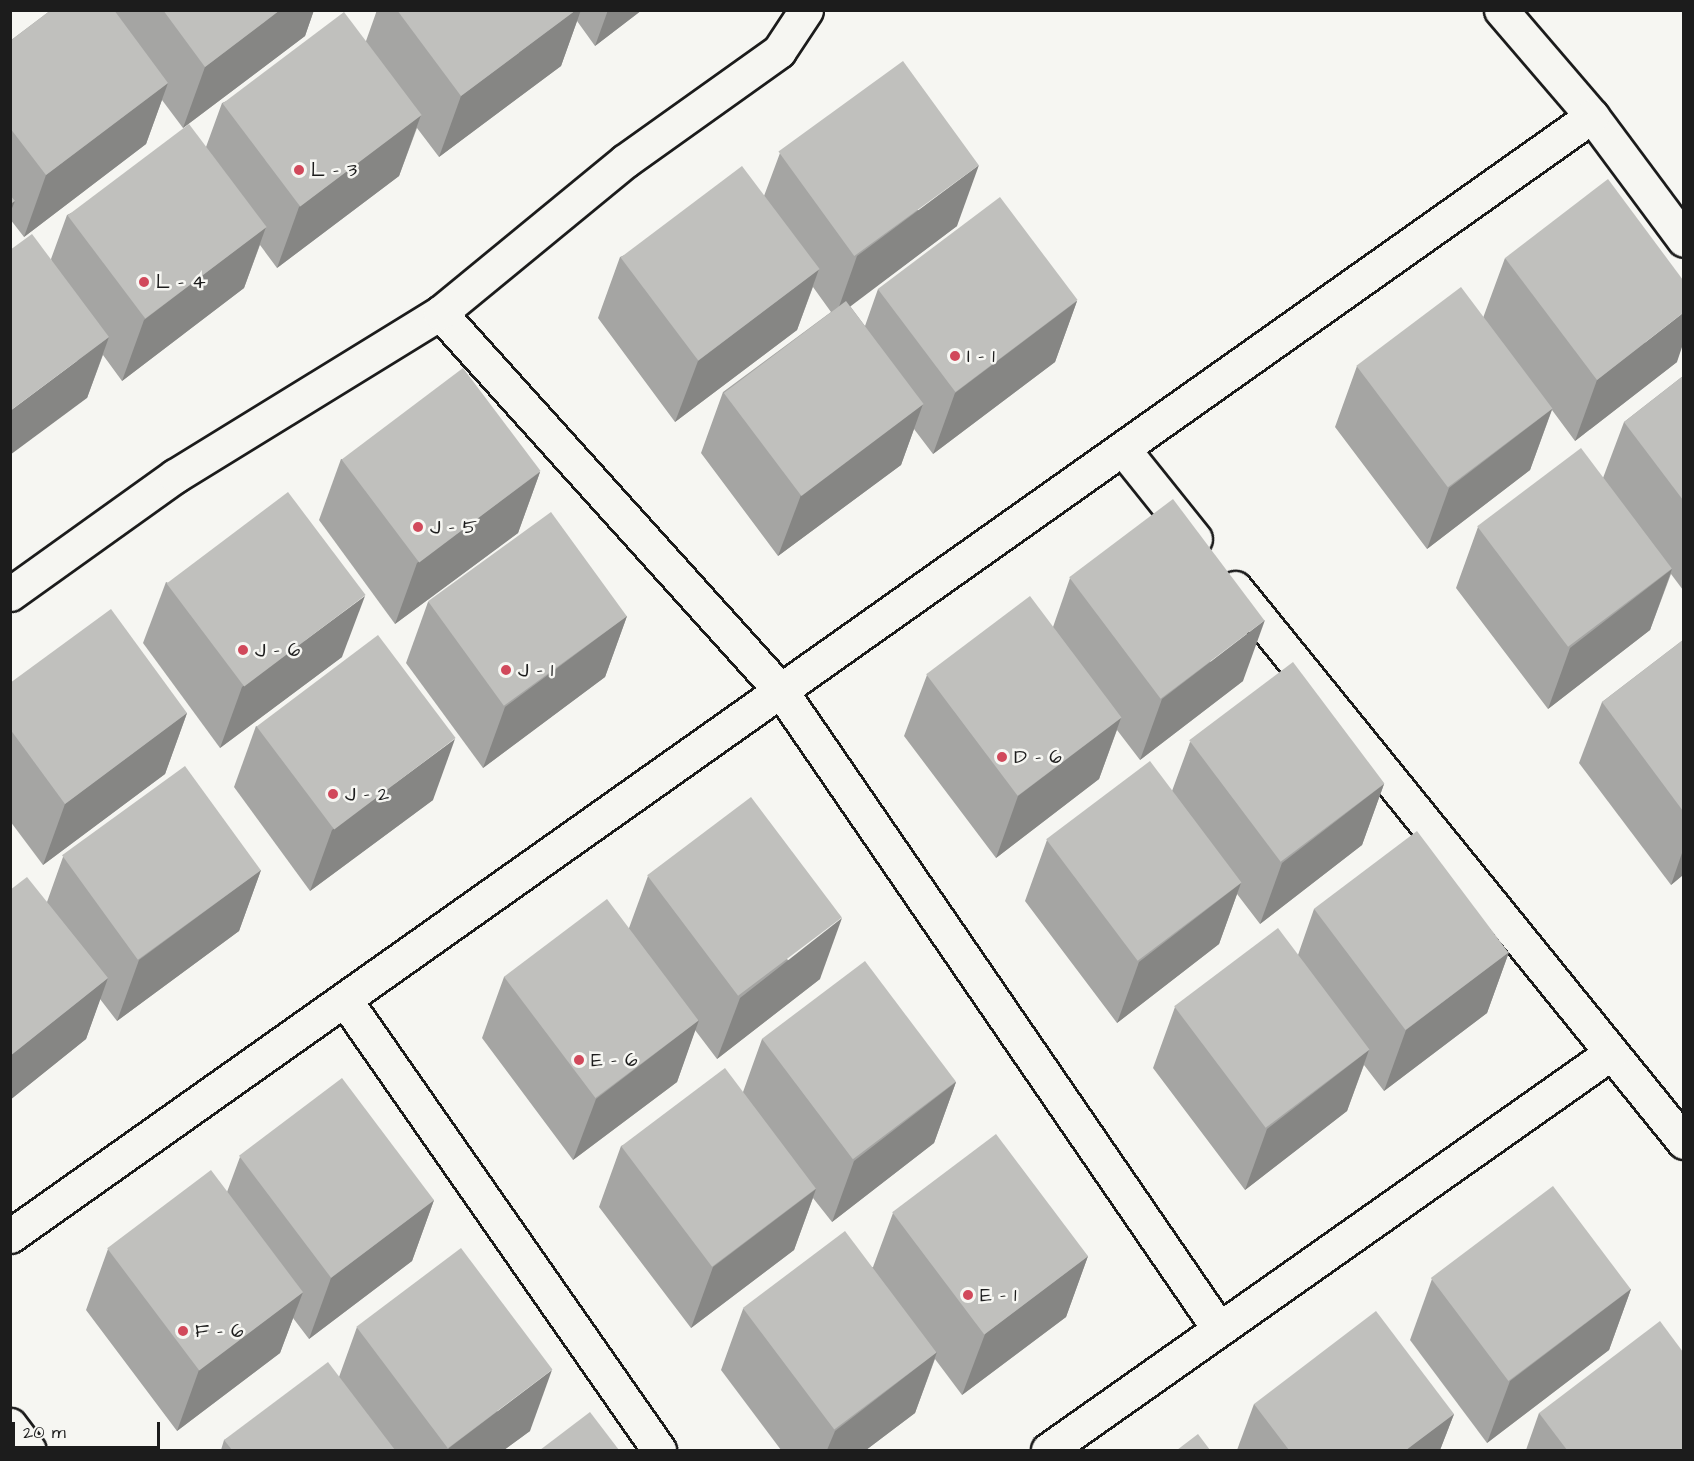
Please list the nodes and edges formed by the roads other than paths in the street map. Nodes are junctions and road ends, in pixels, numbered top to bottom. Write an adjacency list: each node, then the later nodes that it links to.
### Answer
1 (806, 10): 5 (street)
2 (1501, 10): 3 (street)
3 (1592, 116): 4 (street); 6 (street)
4 (1683, 240)
5 (440, 313): 7 (street); 8 (street)
6 (1123, 449): 8 (street); 10 (street)
7 (10, 594)
8 (782, 690): 9 (street); 13 (street)
9 (345, 1000): 12 (street); 16 (street)
10 (1611, 1053): 11 (street); 13 (street)
11 (1683, 1142)
12 (10, 1236)
13 (1219, 1329): 17 (street)
14 (10, 1425): 15 (street)
15 (29, 1450)
16 (659, 1450)
17 (1048, 1450)

